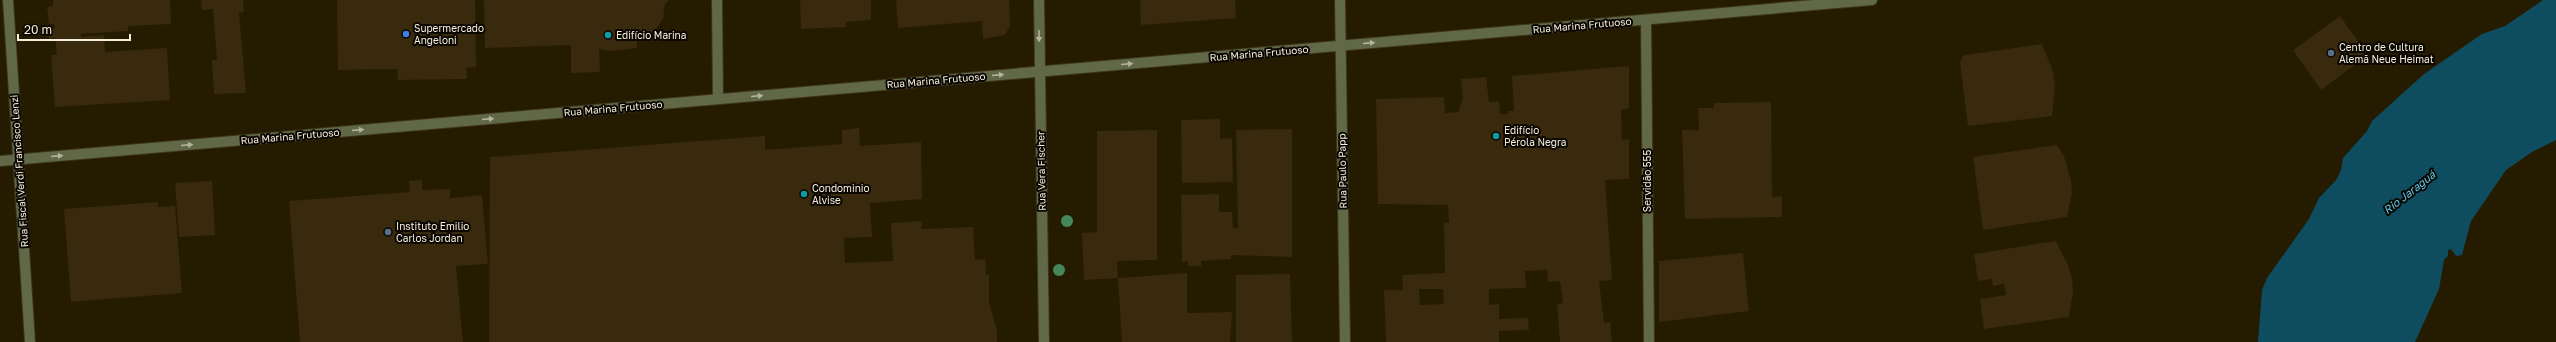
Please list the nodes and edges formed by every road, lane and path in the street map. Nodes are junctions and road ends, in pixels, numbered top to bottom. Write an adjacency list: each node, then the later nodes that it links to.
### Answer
1 (8, 0): 10 (street, Rua Fiscal Verdi Francisco Lenzi)
2 (717, 0): 9 (street)
3 (1039, 0): 8 (street, Rua Vera Fischer, one-way to 8)
4 (1340, 0): 7 (street, Rua Paulo Papp)
5 (1872, 0): 6 (street, Rua Marina Frutuoso)
6 (1646, 20): 7 (street, Rua Marina Frutuoso, one-way to 6); 15 (street, Servidão 555)
7 (1340, 46): 8 (street, Rua Marina Frutuoso, one-way to 7); 14 (street, Rua Paulo Papp)
8 (1040, 72): 9 (street, Rua Marina Frutuoso, one-way to 8); 13 (street, Rua Vera Fischer)
9 (718, 99): 10 (street, Rua Marina Frutuoso, one-way to 9)
10 (18, 159): 11 (street, Rua Marina Frutuoso); 12 (street, Rua Fiscal Verdi Francisco Lenzi)
11 (0, 161)
12 (30, 342)
13 (1044, 342)
14 (1344, 342)
15 (1649, 342)

